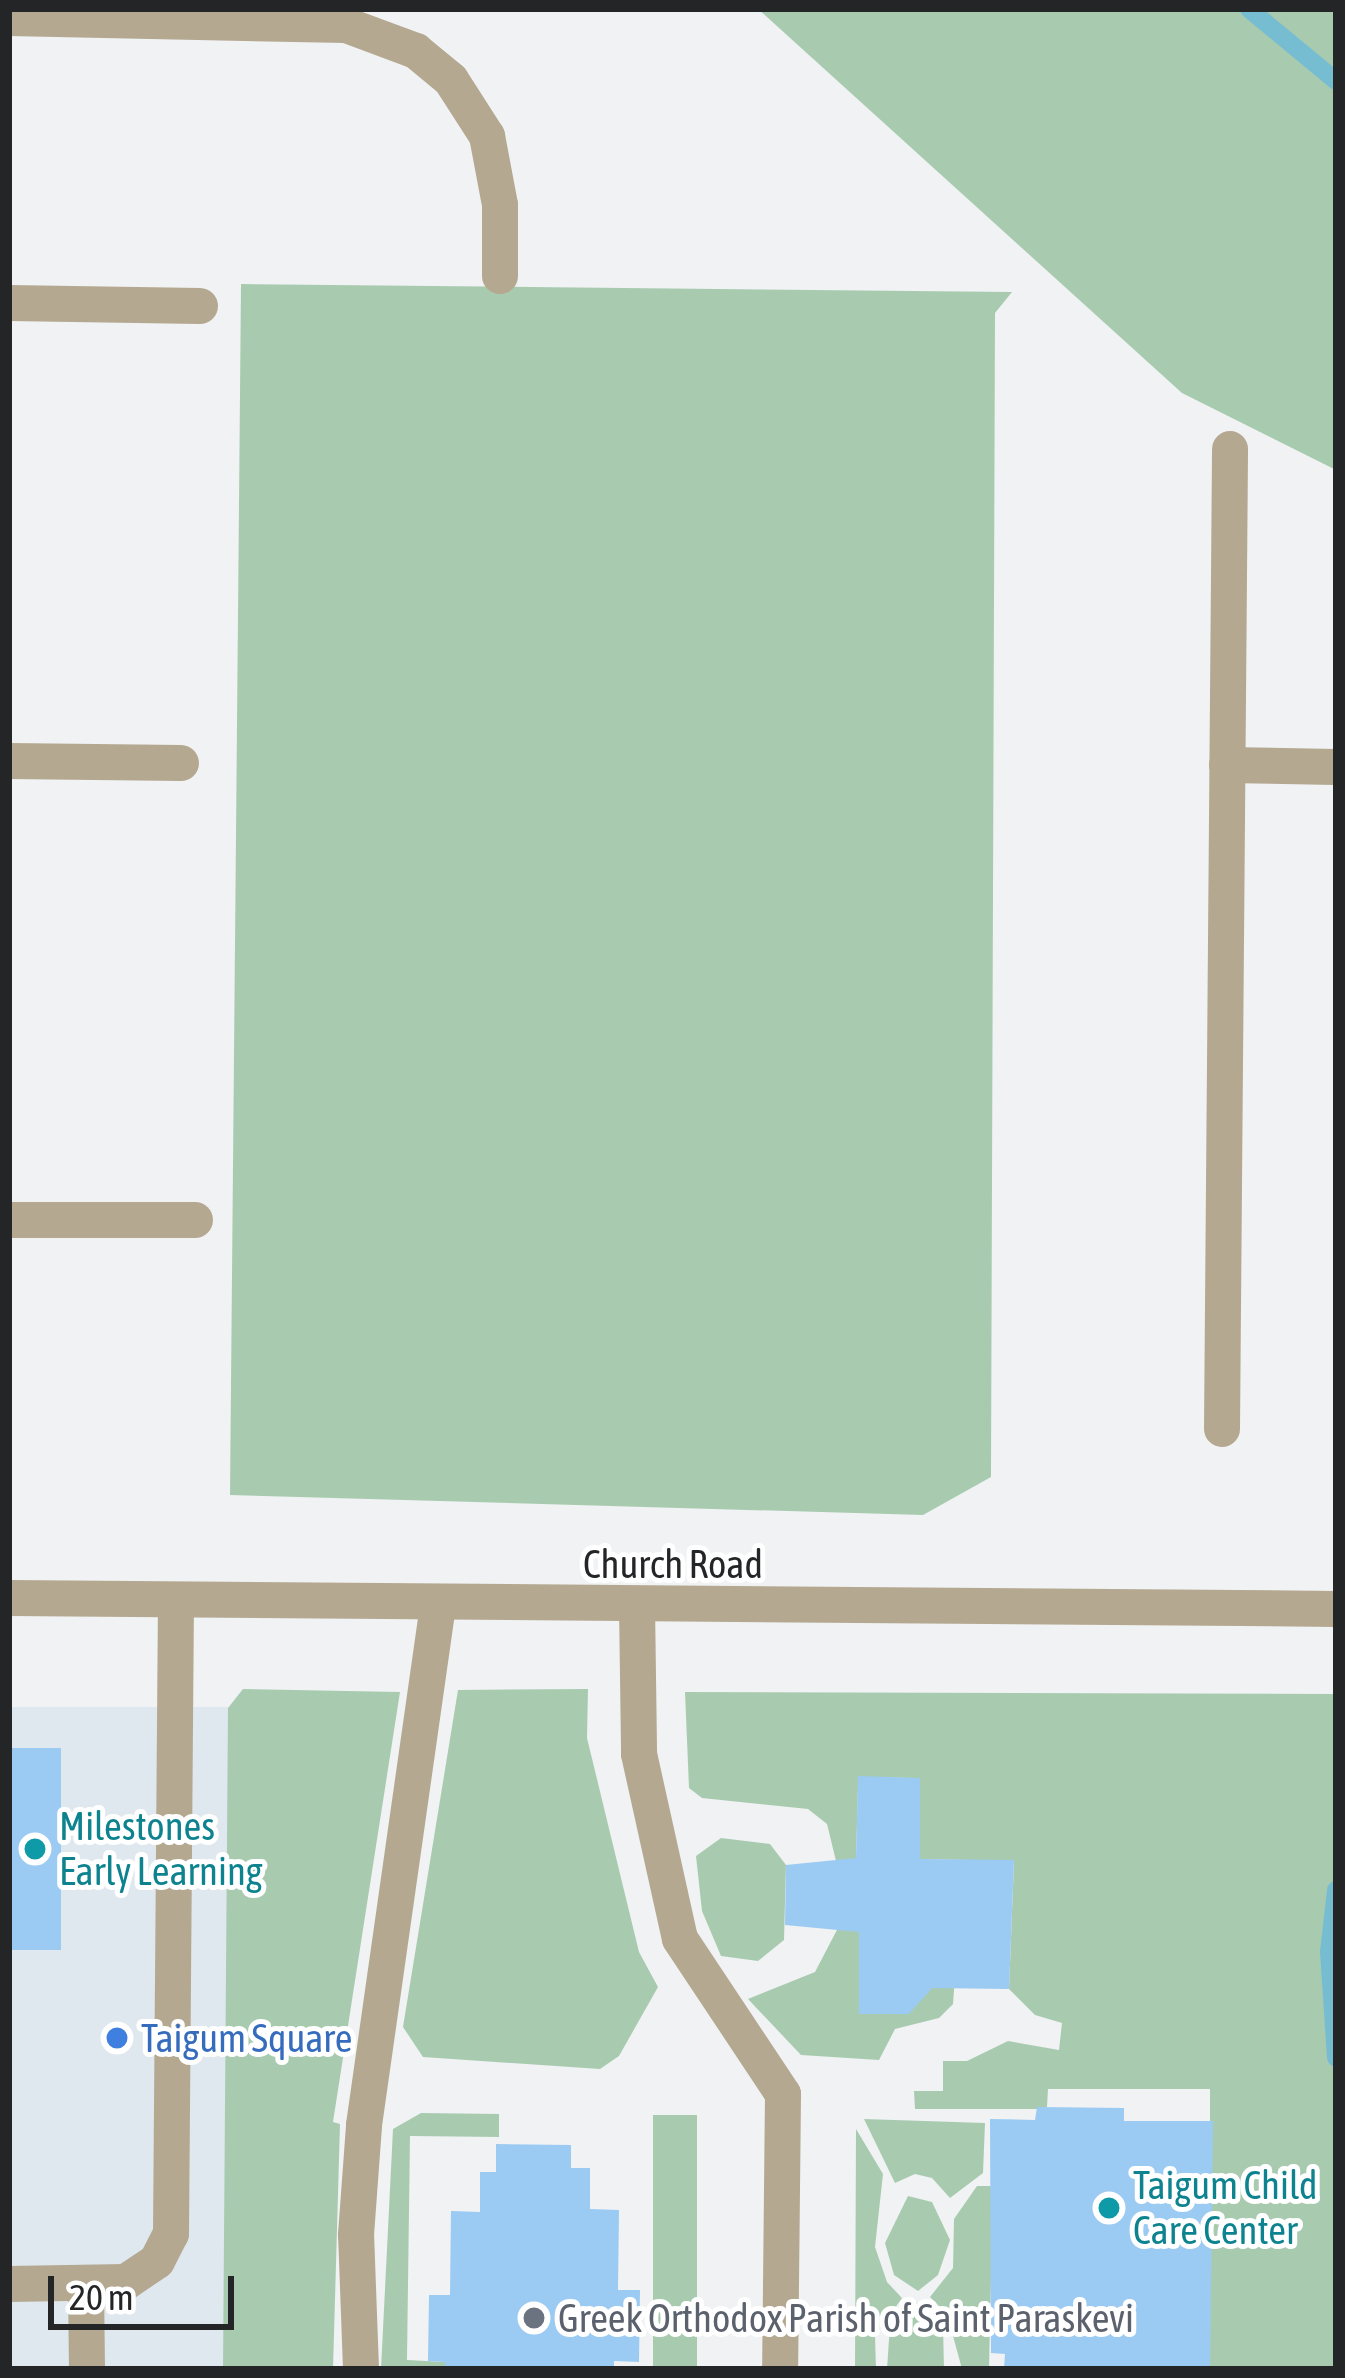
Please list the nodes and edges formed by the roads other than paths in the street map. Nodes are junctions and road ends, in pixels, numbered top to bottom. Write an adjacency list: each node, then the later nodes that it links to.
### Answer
1 (9, 18): 2 (street)
2 (500, 276)
3 (9, 303): 4 (street)
4 (200, 306)
5 (1230, 449): 8 (street)
6 (9, 761): 7 (street)
7 (181, 763)
8 (1227, 765): 9 (street); 12 (street)
9 (1336, 767)
10 (9, 1220): 11 (street)
11 (195, 1220)
12 (1222, 1429)
13 (9, 1598): 14 (street, Church Road)
14 (176, 1602): 15 (street, Church Road); 19 (street)
15 (438, 1605): 16 (street, Church Road); 21 (street)
16 (638, 1606): 17 (street, Church Road); 22 (street)
17 (1336, 1609)
18 (9, 2284): 19 (street)
19 (86, 2286): 20 (street)
20 (87, 2369)
21 (361, 2369)
22 (779, 2369)

